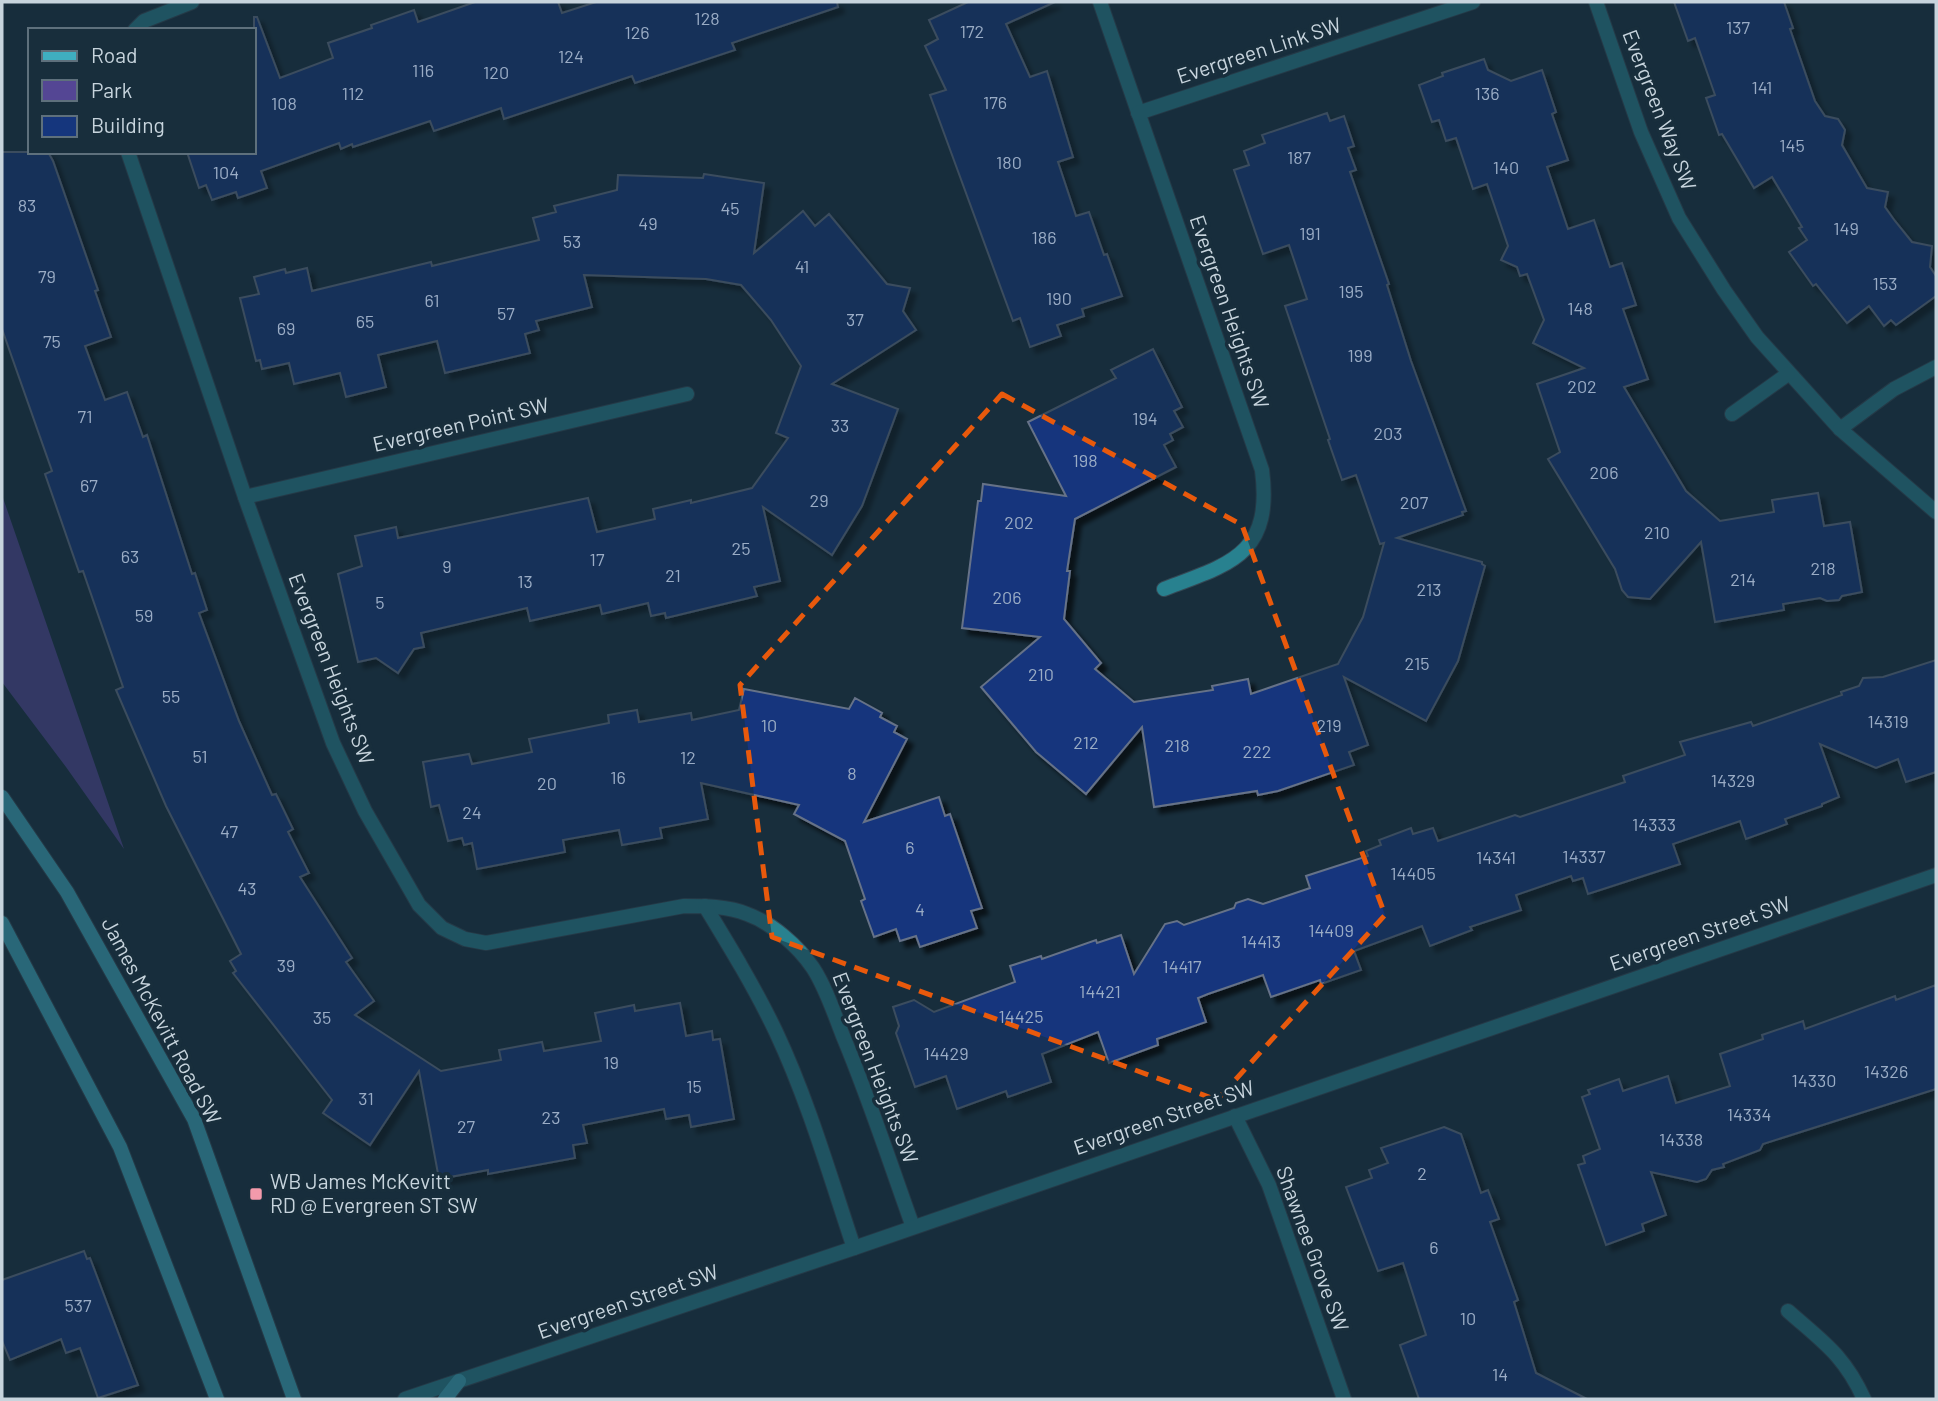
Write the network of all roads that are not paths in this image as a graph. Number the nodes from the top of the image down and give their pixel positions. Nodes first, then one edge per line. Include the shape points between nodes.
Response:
1 (192, 2) edge
2 (1100, 2) edge
3 (1473, 2) edge
4 (1596, 2) edge
5 (137, 28) edge
6 (1138, 113) junction
7 (129, 154) edge
8 (1936, 367) edge
9 (1788, 374) junction
10 (687, 394) dead end
11 (1732, 414) dead end
12 (1840, 429) junction
13 (245, 496) junction
14 (1936, 512) edge
15 (1164, 589) dead end
16 (2, 797) edge
17 (1936, 875) edge
18 (705, 906) junction
19 (2, 923) edge
20 (1235, 1115) junction
21 (913, 1227) junction
22 (854, 1248) junction
23 (1788, 1311) dead end
24 (459, 1381) junction
25 (217, 1399) edge
26 (294, 1399) edge
27 (405, 1399) edge
28 (445, 1399) edge
29 (1344, 1399) edge
30 (1864, 1399) edge

1 - 5 street
2 - 6 street, Evergreen Heights SW
3 - 6 street, Evergreen Link SW
4 - 9 street, Evergreen Way SW via 1641,132 1679,218 1757,337
6 - 15 street, Evergreen Heights SW via 1262,470 1265,492 1262,517 1251,543 1237,559
7 - 13 street, Evergreen Heights SW
8 - 12 street via 1894,389
9 - 11 street
9 - 12 street, Evergreen Way SW
10 - 13 street, Evergreen Point SW
12 - 14 street, Evergreen Way SW
13 - 18 street, Evergreen Heights SW via 339,754 418,905 442,928 486,943
16 - 26 main road, James McKevitt Road SW via 67,892 194,1119
17 - 20 street, Evergreen Street SW
18 - 21 street, Evergreen Heights SW via 747,913 788,940 812,967 859,1074
18 - 22 street via 777,1033
19 - 25 main road via 120,1147
20 - 21 street, Evergreen Street SW
20 - 29 street, Shawnee Grove SW via 1269,1185
21 - 22 street, Evergreen Street SW
22 - 24 street, Evergreen Street SW
23 - 30 street via 1840,1357
24 - 27 street, Evergreen Street SW
24 - 28 main road

